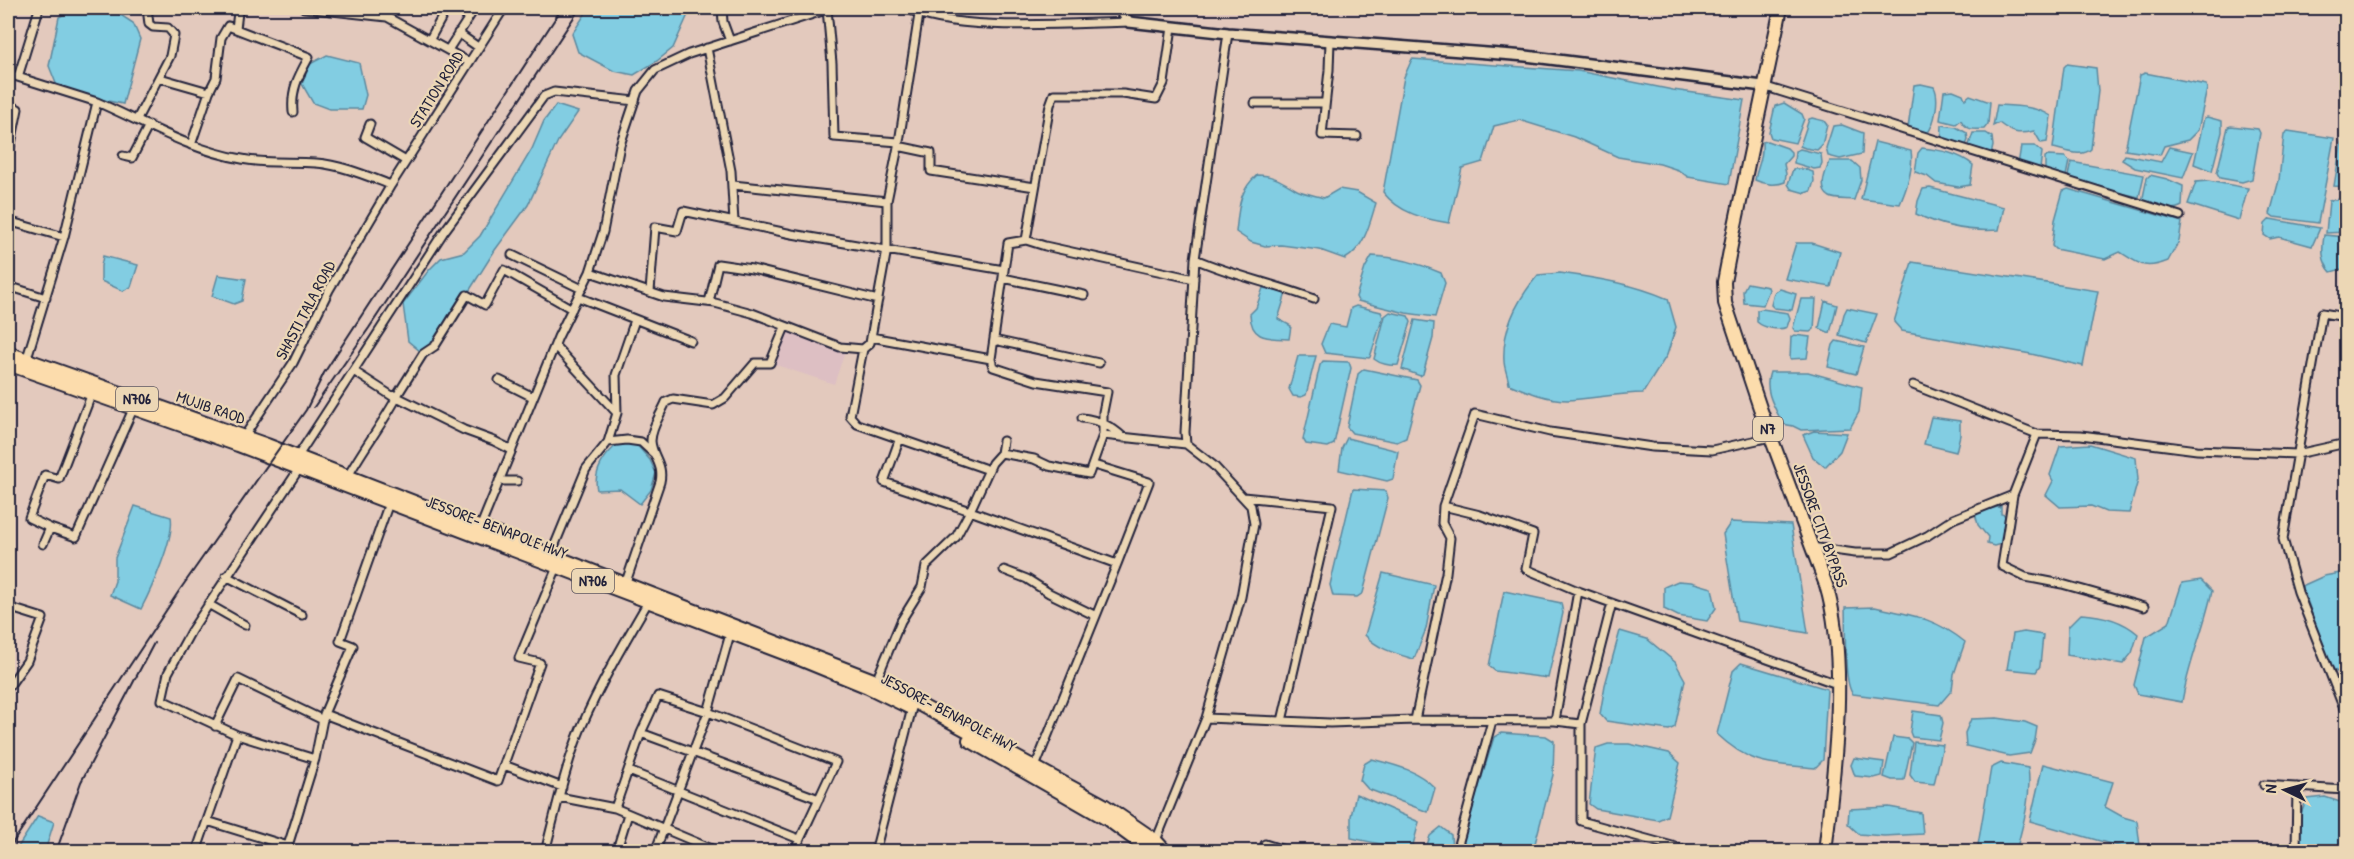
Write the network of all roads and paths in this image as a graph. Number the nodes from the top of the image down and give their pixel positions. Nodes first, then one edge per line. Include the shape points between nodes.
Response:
1 (147, 8) edge
2 (232, 8) edge
3 (304, 8) edge
4 (447, 8) edge
5 (475, 8) edge
6 (504, 8) edge
7 (722, 8) edge
8 (829, 8) edge
9 (907, 8) edge
10 (1119, 8) edge
11 (1781, 8) edge
12 (920, 11) edge
13 (38, 12) dead end
14 (1129, 22) junction
15 (1172, 27) junction
16 (236, 29) junction
17 (458, 33) junction
18 (1228, 33) junction
19 (430, 39) junction
20 (730, 41) junction
21 (1330, 41) junction
22 (478, 47) junction
23 (707, 48) junction
24 (448, 50) junction
25 (469, 62) junction
26 (8, 74) edge
27 (18, 77) junction
28 (160, 78) junction
29 (1763, 86) junction
30 (209, 92) junction
31 (635, 101) junction
32 (97, 102) junction
33 (1256, 103) dead end
34 (1325, 103) junction
35 (8, 104) edge
36 (293, 112) dead end
37 (137, 119) junction
38 (370, 124) dead end
39 (149, 125) junction
40 (1357, 136) dead end
41 (899, 144) junction
42 (191, 145) junction
43 (123, 156) dead end
44 (8, 159) edge
45 (406, 161) junction
46 (391, 185) junction
47 (733, 185) junction
48 (1035, 187) junction
49 (887, 201) junction
50 (2180, 216) dead end
51 (8, 220) edge
52 (734, 222) junction
53 (64, 237) junction
54 (1026, 240) junction
55 (887, 249) junction
56 (512, 255) dead end
57 (1195, 259) junction
58 (590, 272) junction
59 (1003, 274) junction
60 (1194, 279) junction
61 (8, 286) edge
62 (582, 288) junction
63 (650, 292) junction
64 (1084, 295) dead end
65 (578, 297) junction
66 (46, 298) junction
67 (1314, 299) dead end
68 (878, 300) junction
69 (709, 302) junction
70 (572, 309) junction
71 (2346, 317) edge
72 (635, 320) junction
73 (785, 327) junction
74 (871, 337) junction
75 (993, 340) junction
76 (691, 341) dead end
77 (555, 346) junction
78 (863, 349) junction
79 (8, 353) edge
80 (991, 359) junction
81 (1099, 363) dead end
82 (8, 364) edge
83 (24, 364) junction
84 (355, 372) junction
85 (499, 380) dead end
86 (1913, 385) dead end
87 (92, 393) junction
88 (533, 397) junction
89 (135, 404) junction
90 (617, 413) junction
91 (1082, 418) dead end
92 (2037, 434) junction
93 (1103, 435) junction
94 (1771, 437) junction
95 (900, 438) junction
96 (1124, 438) junction
97 (2346, 438) edge
98 (241, 441) junction
99 (1003, 441) dead end
100 (608, 442) junction
101 (1186, 444) junction
102 (267, 445) joint
103 (512, 450) junction
104 (1001, 453) junction
105 (2298, 454) junction
106 (656, 455) junction
107 (299, 463) junction
108 (1094, 465) junction
109 (988, 470) junction
110 (345, 481) junction
111 (499, 481) junction
112 (517, 481) dead end
113 (2013, 495) junction
114 (1243, 497) junction
115 (390, 499) junction
116 (1443, 506) junction
117 (970, 511) junction
118 (50, 528) junction
119 (479, 532) junction
120 (43, 544) dead end
121 (1811, 547) junction
122 (551, 554) junction
123 (1118, 564) junction
124 (557, 567) junction
125 (1004, 570) dead end
126 (226, 576) junction
127 (626, 582) junction
128 (1578, 591) junction
129 (648, 602) junction
130 (1612, 603) junction
131 (208, 604) junction
132 (8, 607) edge
133 (2144, 607) dead end
134 (302, 615) dead end
135 (1096, 616) junction
136 (245, 625) dead end
137 (730, 634) junction
138 (876, 681) junction
139 (1837, 684) junction
140 (8, 688) edge
141 (912, 708) junction
142 (708, 712) junction
143 (2346, 714) edge
144 (323, 717) junction
145 (1206, 718) junction
146 (1414, 720) junction
147 (1282, 721) junction
148 (1492, 721) junction
149 (1555, 721) junction
150 (1581, 724) junction
151 (215, 726) junction
152 (641, 733) junction
153 (237, 735) junction
154 (693, 752) junction
155 (315, 759) junction
156 (504, 765) junction
157 (1035, 767) junction
158 (629, 771) junction
159 (2264, 785) dead end
160 (2297, 787) junction
161 (562, 788) junction
162 (678, 790) junction
163 (2346, 790) edge
164 (559, 797) junction
165 (819, 800) junction
166 (615, 808) junction
167 (628, 814) junction
168 (207, 821) junction
169 (664, 829) junction
170 (799, 839) junction
171 (1154, 848) edge
172 (287, 849) edge
173 (196, 852) edge
174 (545, 852) edge
175 (622, 852) edge
176 (655, 852) edge
177 (719, 852) edge
178 (794, 852) edge
179 (875, 852) edge
180 (1166, 852) edge
181 (1264, 852) edge
182 (1291, 852) edge
183 (1456, 852) edge
184 (1694, 852) edge
185 (1825, 852) edge
186 (2296, 852) edge

1 - 28 street via 148,24 168,28 174,35
2 - 16 street via 238,12
3 - 19 street via 387,16
4 - 19 street
5 - 17 street
6 - 22 street, STATION ROAD
7 - 20 street
8 - 20 street
8 - 41 street via 834,137
9 - 12 street
10 - 14 street
11 - 29 highway, JESSORE CITY BYPASS / N7
12 - 14 street via 949,21
12 - 41 street
13 - 27 street
14 - 15 street
15 - 18 street
15 - 48 street via 1164,83 1156,99 1123,94 1054,94
16 - 30 street via 228,26 221,38 216,78
16 - 36 street via 309,57 291,96
17 - 22 street
17 - 24 street
18 - 21 street
18 - 57 street
19 - 24 street
20 - 23 street
21 - 29 street via 1515,55
21 - 34 street
22 - 25 street, STATION ROAD
23 - 31 street via 655,70
23 - 47 street
24 - 25 street
25 - 45 street, STATION ROAD
26 - 27 street
27 - 32 street
28 - 30 street
28 - 37 street
29 - 50 street
29 - 94 highway, JESSORE CITY BYPASS / N7 via 1724,282 1733,331
30 - 42 street
31 - 58 street via 620,145 603,232
31 - 84 street via 554,92 544,96 443,233
32 - 37 street
32 - 53 street
33 - 34 street
34 - 40 street via 1322,135
35 - 44 street via 18,109
37 - 39 street
38 - 45 street via 365,137
39 - 42 street
39 - 43 street via 132,158
41 - 48 street via 931,153 931,171
41 - 49 street
42 - 46 street via 243,159 343,167
45 - 46 street, STATION ROAD
46 - 98 street, SHASTI TALA ROAD via 293,363
47 - 49 street
47 - 52 street
48 - 54 street
49 - 55 street
51 - 53 street
52 - 55 street
52 - 63 street via 682,211 677,231 655,227
53 - 66 street
54 - 59 street via 1008,243
54 - 60 street
55 - 59 street
55 - 68 street
56 - 62 street
57 - 60 street
57 - 67 street
58 - 62 street
58 - 63 street
59 - 64 street
59 - 75 street
60 - 101 street
61 - 66 street
62 - 65 street
63 - 69 street
65 - 70 street
65 - 72 street
66 - 83 street
68 - 69 street via 718,264
68 - 74 street
69 - 73 street
70 - 77 street
70 - 84 street via 504,270 485,305 467,295 398,394 392,396
71 - 105 street via 2322,313
72 - 76 street
72 - 90 street via 616,375
73 - 78 street via 840,347
73 - 106 street via 770,363 754,363 725,398 713,405 672,399 666,402 653,430 651,443
74 - 78 street
74 - 80 street
75 - 80 street
75 - 81 street
77 - 88 street
77 - 90 street
78 - 95 street via 850,416 857,424
79 - 83 highway, MUJIB RAOD / N706
80 - 93 street via 993,367 1036,381 1107,392
82 - 83 highway, N706
83 - 87 highway, N706
83 - 89 highway, MUJIB RAOD / N706
84 - 107 street
85 - 88 street
86 - 92 street
87 - 89 highway, N706
87 - 118 street via 59,480 45,475 29,518
88 - 103 street
89 - 98 highway, MUJIB RAOD / N706
89 - 118 street via 76,537
90 - 100 street
91 - 96 street via 1113,428
92 - 105 street via 2081,435 2197,450
92 - 113 street
93 - 96 street
93 - 108 street
94 - 116 street via 1712,450 1652,447 1550,432 1475,414
94 - 121 highway, JESSORE CITY BYPASS / N7
95 - 109 street
95 - 117 street via 884,482
96 - 101 street
97 - 105 street via 2342,444
98 - 102 highway, MUJIB RAOD / N706
98 - 107 highway, JESSORE- BENAPOLE HWY / N706
99 - 104 street
100 - 106 street via 641,442
100 - 122 street via 586,469
101 - 114 street via 1214,465
102 - 107 highway, JESSORE- BENAPOLE HWY / N706
103 - 110 street via 397,397
103 - 111 street
104 - 108 street via 1089,474
104 - 109 street
105 - 143 street via 2283,539 2298,592
106 - 127 street via 662,471 660,482
107 - 110 highway, JESSORE- BENAPOLE HWY / N706
107 - 126 street
108 - 123 street via 1149,482
109 - 117 street
110 - 115 highway, JESSORE- BENAPOLE HWY / N706
111 - 112 street
111 - 119 street
113 - 121 street via 1953,519 1892,553
113 - 133 street via 2002,566 2025,577
114 - 145 street via 1251,506 1254,524 1241,597
114 - 147 street via 1332,506
115 - 119 highway, JESSORE- BENAPOLE HWY / N706
115 - 144 street via 340,641 353,646
116 - 128 street via 1533,534 1526,569
116 - 146 street via 1442,523 1450,538 1446,573
117 - 123 street
117 - 138 street via 956,537 926,567 922,587 901,621
118 - 120 street
119 - 122 highway, JESSORE- BENAPOLE HWY / N706
119 - 124 highway, JESSORE- BENAPOLE HWY / N706
121 - 139 highway, JESSORE CITY BYPASS / N7 via 1833,612
122 - 127 highway, JESSORE- BENAPOLE HWY / N706
123 - 135 street
124 - 129 highway, JESSORE- BENAPOLE HWY / N706
124 - 156 street via 519,657 540,663
125 - 135 street
126 - 131 street
126 - 134 street
127 - 138 highway, JESSORE- BENAPOLE HWY / N706
128 - 130 street
128 - 149 street
129 - 137 highway, JESSORE- BENAPOLE HWY / N706
129 - 161 street via 581,729
130 - 139 street
130 - 150 street
131 - 136 street
131 - 151 street via 168,673 162,700
132 - 140 street via 43,618 27,661
135 - 157 street
137 - 141 highway, JESSORE- BENAPOLE HWY / N706
137 - 142 street
138 - 157 highway, JESSORE- BENAPOLE HWY / N706
139 - 185 highway, JESSORE CITY BYPASS / N7
141 - 171 highway, JESSORE- BENAPOLE HWY / N706
141 - 179 street
142 - 152 street via 658,696
142 - 154 street
142 - 165 street via 836,762
144 - 151 street via 238,679
144 - 155 street
144 - 156 street via 498,781
145 - 147 street
145 - 171 street
146 - 147 street
146 - 148 street
148 - 149 street
148 - 183 street
149 - 150 street
150 - 184 street via 1581,821
151 - 153 street
152 - 154 street
152 - 158 street
153 - 155 street
153 - 168 street
154 - 162 street
154 - 165 street
155 - 172 street
156 - 161 street
157 - 171 highway, JESSORE- BENAPOLE HWY / N706 via 1104,805
158 - 162 street
158 - 166 street
159 - 160 street
160 - 163 street
160 - 186 street
161 - 164 street
162 - 169 street
162 - 170 street
164 - 166 street
164 - 174 street
165 - 170 street
166 - 167 street
167 - 169 street
167 - 175 street via 619,843
168 - 172 street
168 - 173 street
169 - 176 street
169 - 177 street
170 - 178 street
171 - 180 highway, JESSORE- BENAPOLE HWY / N706
181 - 182 street via 1265,844

